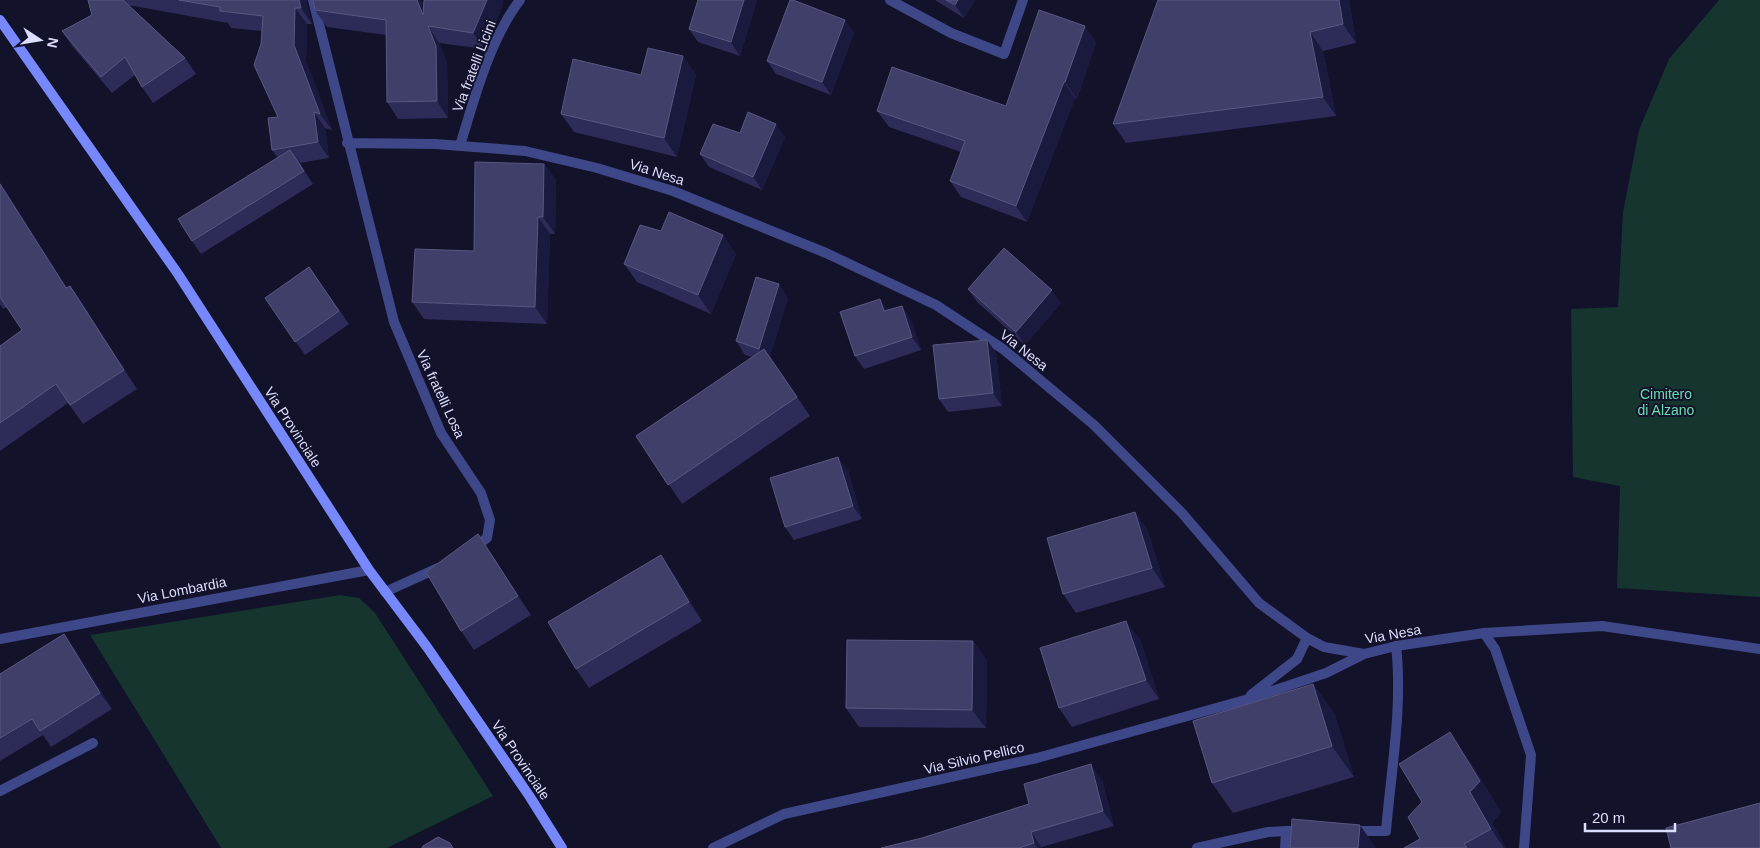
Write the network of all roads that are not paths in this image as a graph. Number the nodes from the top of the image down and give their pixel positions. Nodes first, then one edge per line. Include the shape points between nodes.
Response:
1 (313, 0) edge
2 (520, 0) edge
3 (890, 0) edge
4 (1023, 0) edge
5 (0, 20) edge
6 (347, 143) junction
7 (460, 146) junction
8 (461, 555) edge
9 (448, 562) edge
10 (369, 570) junction
11 (385, 592) junction
12 (1484, 634) junction
13 (0, 638) edge
14 (1308, 638) junction
15 (1396, 646) junction
16 (1760, 649) edge
17 (1364, 654) junction
18 (1244, 700) junction
19 (93, 744) dead end
20 (0, 791) edge
21 (1286, 831) junction
22 (1316, 831) edge
23 (1346, 831) edge
24 (562, 848) edge
25 (713, 848) edge
26 (1197, 848) edge
27 (1285, 848) edge
28 (1524, 848) edge

1 - 6 street
2 - 7 street, Via fratelli Licini via 508,16 488,62
3 - 4 street via 951,33 1004,54
5 - 10 street, Via Provinciale via 178,274
6 - 7 street, Via Nesa
6 - 8 street, Via fratelli Losa via 394,322 441,433 481,493 490,520 487,538
7 - 14 street, Via Nesa via 525,151 673,191 826,253 936,304 1003,349 1094,425 1182,513 1259,603
9 - 11 street
10 - 11 street, Via Provinciale
10 - 13 street, Via Lombardia
11 - 24 street, Via Provinciale via 520,781
12 - 15 street, Via Nesa
12 - 16 street, Via Nesa via 1602,626
12 - 28 street via 1495,650 1531,755
14 - 17 street, Via Nesa via 1324,647
14 - 18 street, Via Silvio Pellico via 1298,659
15 - 17 street, Via Nesa
15 - 23 street via 1398,698 1386,831
17 - 18 street, Via Silvio Pellico via 1326,673
18 - 25 street, Via Silvio Pellico via 1037,758 784,814
19 - 20 street
21 - 22 street
21 - 26 street
21 - 27 street

